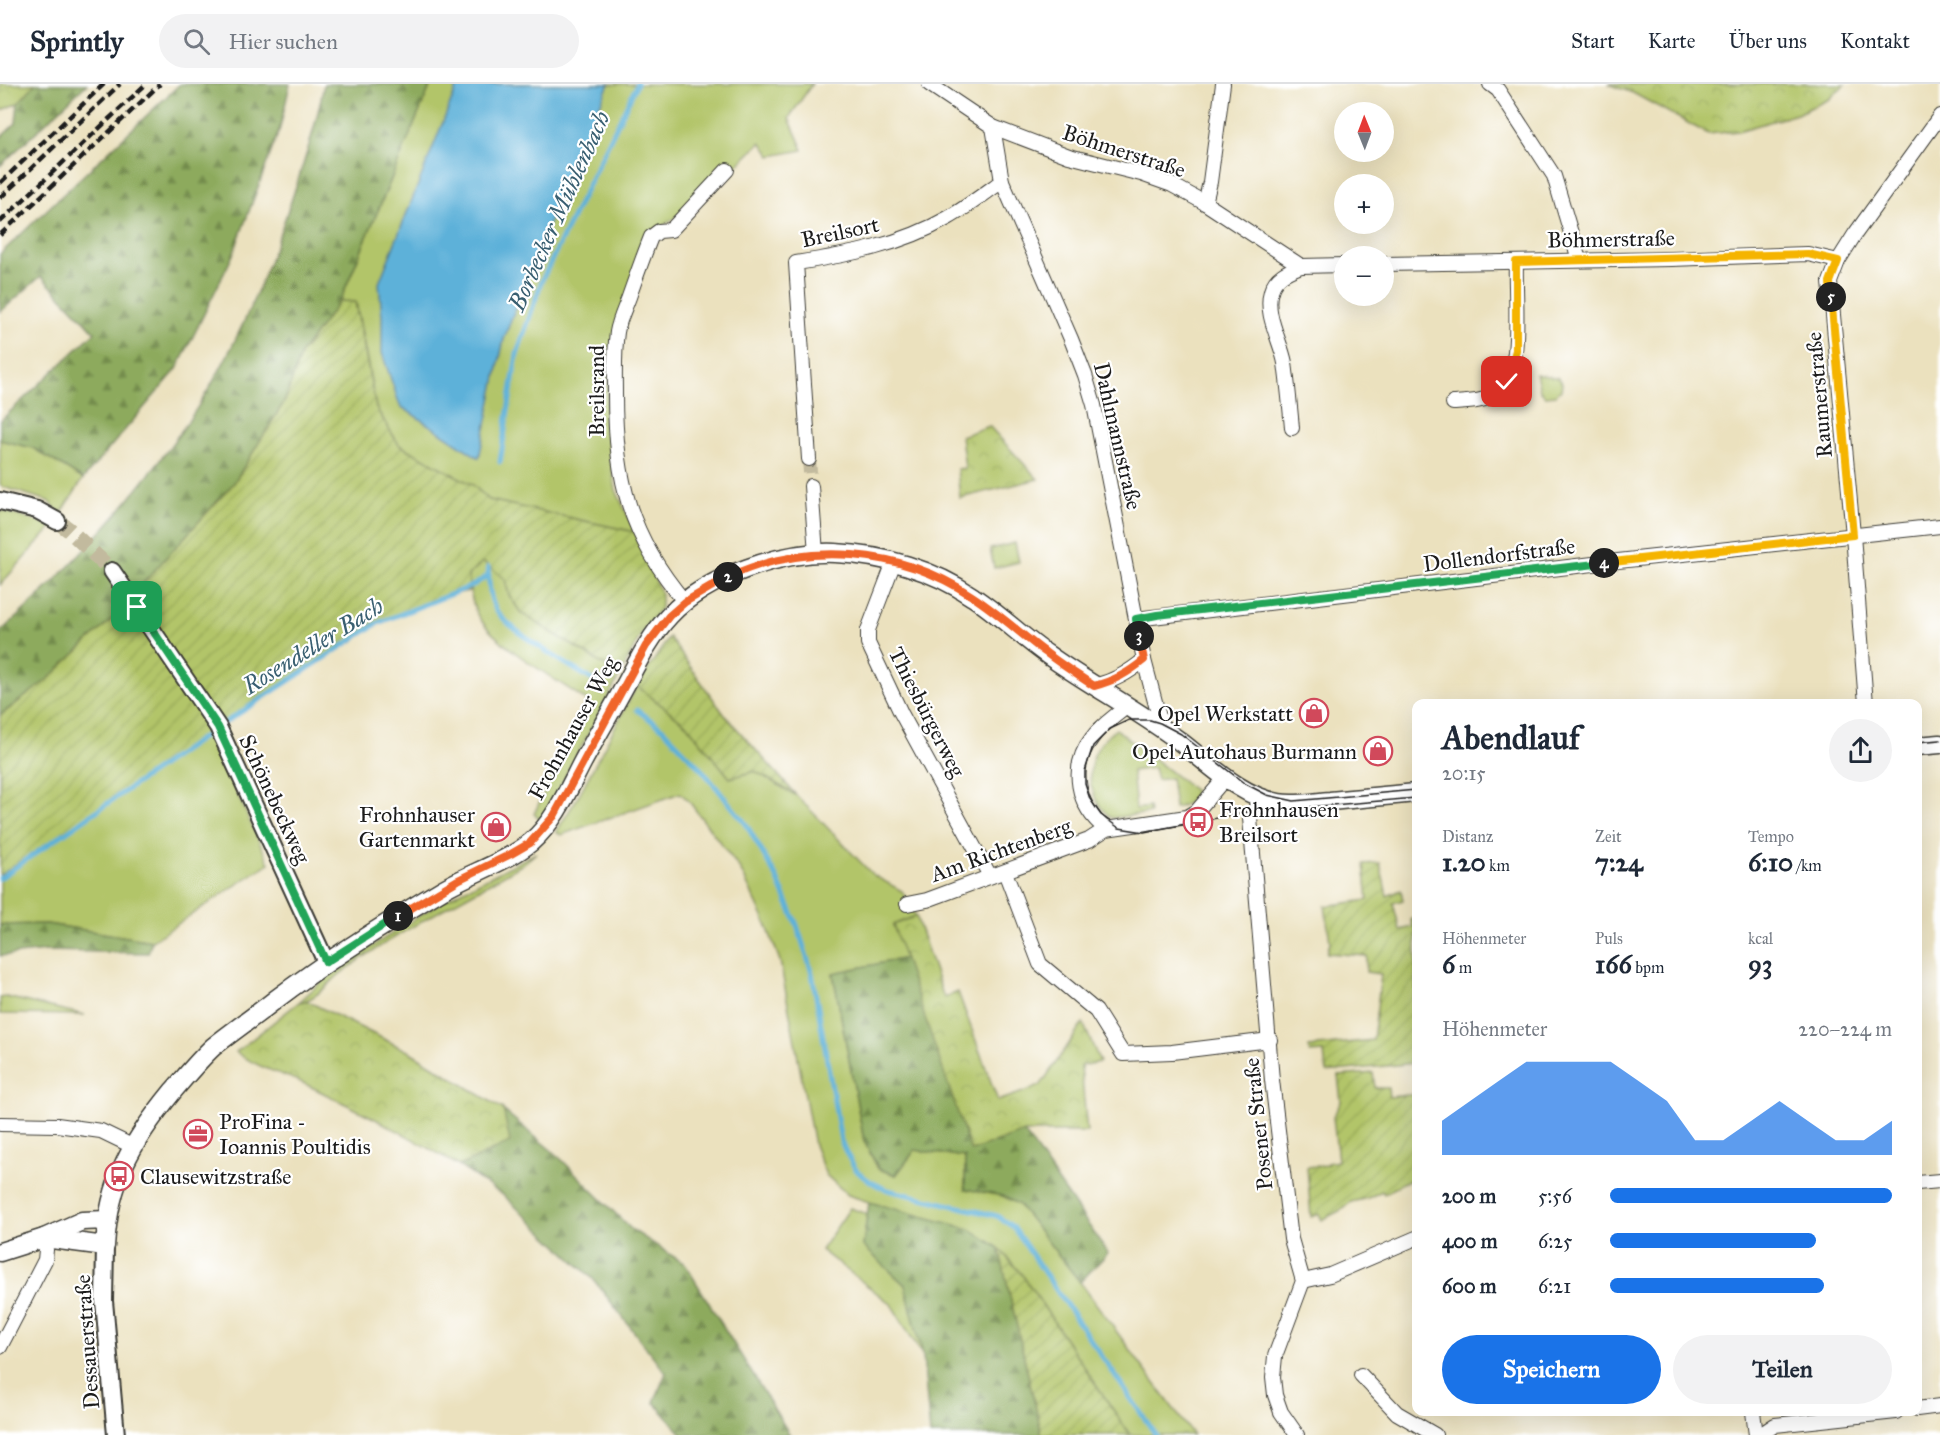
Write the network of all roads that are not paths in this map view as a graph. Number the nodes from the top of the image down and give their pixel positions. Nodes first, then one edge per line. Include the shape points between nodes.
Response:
1 (929, 84) edge
2 (1223, 84) edge
3 (1490, 84) edge
4 (1940, 116) edge
5 (993, 127) junction
6 (727, 170) dead end
7 (1002, 181) junction
8 (1205, 203) junction
9 (1579, 260) junction
10 (1838, 261) junction
11 (1516, 262) junction
12 (1394, 264) edge
13 (1334, 265) edge
14 (1301, 266) junction
15 (1453, 402) dead end
16 (1292, 428) dead end
17 (809, 459) tunnel mouth
18 (811, 486) tunnel mouth
19 (0, 501) edge
20 (57, 521) tunnel mouth
21 (1940, 526) edge
22 (1853, 535) junction
23 (816, 553) junction
24 (894, 562) junction
25 (112, 571) tunnel mouth
26 (685, 602) junction
27 (1136, 619) junction
28 (1144, 660) junction
29 (1094, 686) junction
30 (1866, 699) edge
31 (1127, 706) junction
32 (1162, 728) junction
33 (1940, 744) edge
34 (1922, 746) edge
35 (1226, 777) junction
36 (1412, 793) edge
37 (1261, 798) junction
38 (1106, 829) junction
39 (1005, 872) junction
40 (990, 876) junction
41 (907, 904) dead end
42 (326, 962) junction
43 (1270, 1040) junction
44 (0, 1124) edge
45 (132, 1146) junction
46 (1940, 1181) edge
47 (1922, 1183) edge
48 (106, 1220) junction
49 (44, 1238) junction
50 (1412, 1240) edge
51 (105, 1246) junction
52 (0, 1252) edge
53 (1303, 1281) junction
54 (0, 1347) edge
55 (1361, 1375) dead end
56 (1940, 1407) edge
57 (1922, 1409) edge
58 (1754, 1416) edge
59 (1859, 1416) edge
60 (116, 1435) edge
61 (1297, 1435) edge
62 (1435, 1435) edge
63 (1758, 1435) edge

1 - 5 street, Böhmerstraße
2 - 8 street
3 - 9 street via 1554,176
4 - 10 street, Raumerstraße
5 - 7 street, Dahlmannstraße
5 - 8 street, Böhmerstraße via 1069,156 1172,185
6 - 26 street, Breilsrand via 670,230 651,237 618,329 615,354 616,443 626,498 663,576
7 - 17 street, Breilsort via 970,205 922,231 865,250 796,263
7 - 27 street, Dahlmannstraße via 1085,375 1102,438
8 - 14 street, Böhmerstraße
9 - 10 street, Böhmerstraße via 1808,254
9 - 11 street, Böhmerstraße
10 - 22 street, Raumerstraße via 1830,282
11 - 12 street, Böhmerstraße
11 - 15 street via 1516,350 1507,382 1499,392 1478,401
13 - 14 street
14 - 16 street via 1277,278 1270,292
18 - 23 street
19 - 20 street via 36,510
21 - 22 street, Dollendorfstraße
22 - 27 street, Dollendorfstraße
22 - 30 street, Raumerstraße
23 - 24 main road, Frohnhauser Weg
23 - 26 main road, Frohnhauser Weg via 747,568
24 - 29 main road, Frohnhauser Weg via 946,581 972,596
24 - 40 street, Thiesbürgerweg via 868,630 868,643
25 - 42 street, Schönebeckweg via 218,727
26 - 42 main road, Frohnhauser Weg via 646,646 554,816 530,843 458,880
27 - 28 street, Dahlmannstraße
28 - 29 street via 1119,678
28 - 32 street, Dahlmannstraße
29 - 31 main road, Frohnhauser Weg
31 - 32 main road, Frohnhauser Weg
31 - 38 street, Am Richtenberg via 1092,737 1079,767 1078,785 1086,805
32 - 35 main road, Frohnhauser Weg
33 - 34 main road
35 - 37 main road, Frohnhauser Weg
35 - 38 street, Am Richtenberg via 1187,817
36 - 37 main road, Frohnhauser Weg via 1293,804
37 - 43 street, Posener Straße via 1250,818
38 - 39 street, Am Richtenberg via 1089,840
39 - 40 street, Am Richtenberg
39 - 43 street via 1040,964 1096,1011 1123,1054
40 - 41 street, Am Richtenberg
42 - 45 main road, Frohnhauser Weg via 195,1064
43 - 53 street, Posener Straße via 1291,1239
44 - 45 street via 101,1131
45 - 48 main road, Frohnhauser Weg
46 - 47 street
48 - 49 main road via 82,1221
48 - 51 main road, Frohnhauser Weg
49 - 51 main road
49 - 52 main road
49 - 54 street via 45,1260
50 - 53 street via 1330,1275
51 - 60 street, Dessauerstraße via 104,1301
53 - 61 street via 1275,1356 1273,1377 1281,1412
55 - 62 street via 1397,1413
56 - 57 street
58 - 63 street
59 - 63 street via 1775,1425

